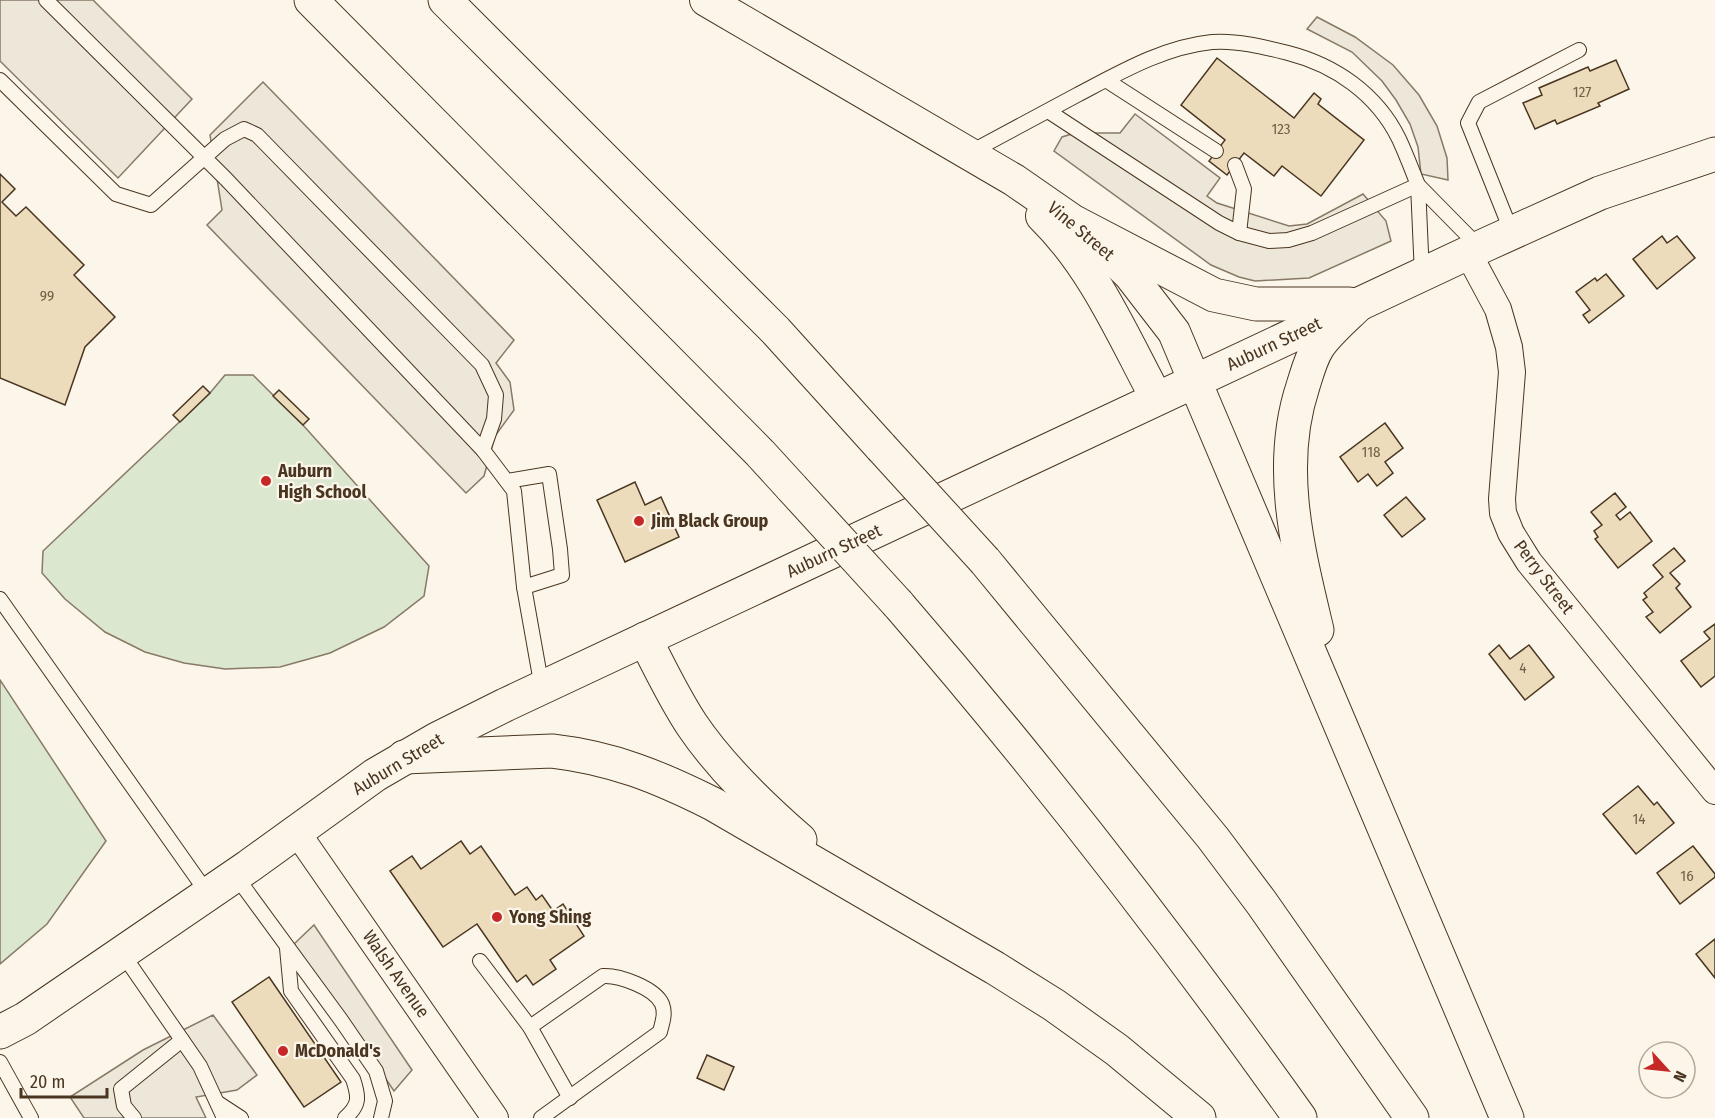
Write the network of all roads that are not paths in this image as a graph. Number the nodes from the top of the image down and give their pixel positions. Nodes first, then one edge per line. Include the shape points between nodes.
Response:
1 (46, 0) edge
2 (310, 0) edge
3 (445, 0) edge
4 (706, 0) edge
5 (1579, 50) dead end
6 (0, 80) edge
7 (1106, 80) junction
8 (1048, 111) junction
9 (922, 125) junction
10 (1216, 151) dead end
11 (969, 153) junction
12 (1715, 154) edge
13 (205, 158) junction
14 (1235, 165) dead end
15 (1418, 185) junction
16 (1076, 223) junction
17 (1239, 233) junction
18 (1512, 233) junction
19 (1474, 250) junction
20 (1422, 276) junction
21 (1359, 304) junction
22 (1195, 382) junction
23 (1157, 399) junction
24 (483, 450) junction
25 (507, 481) junction
26 (524, 587) junction
27 (0, 598) edge
28 (645, 639) junction
29 (542, 688) junction
30 (1338, 720) junction
31 (404, 757) junction
32 (1715, 791) edge
33 (296, 831) junction
34 (236, 876) junction
35 (208, 894) junction
36 (869, 896) junction
37 (287, 947) junction
38 (122, 953) junction
39 (480, 961) dead end
40 (530, 1027) junction
41 (0, 1032) edge
42 (182, 1040) junction
43 (0, 1062) edge
44 (570, 1098) junction
45 (216, 1101) junction
46 (30, 1118) edge
47 (134, 1118) edge
48 (224, 1118) edge
49 (241, 1118) edge
50 (345, 1118) edge
51 (381, 1118) edge
52 (495, 1118) edge
53 (541, 1118) edge
54 (1199, 1118) edge
55 (1300, 1118) edge
56 (1412, 1118) edge
57 (1507, 1118) edge

1 - 13 lane
2 - 55 main road, bridge via 760,453 898,604 1091,838
3 - 56 main road, bridge via 776,332 986,561 1233,865
4 - 9 street, Vine Street
5 - 18 lane via 1479,102 1468,123
6 - 13 lane via 116,194 151,205
7 - 8 lane
7 - 10 lane
7 - 15 lane via 1135,64 1211,42 1269,48 1302,57 1341,75 1382,110 1399,137
8 - 11 lane
8 - 17 lane
9 - 11 street, Vine Street
9 - 23 street, Vine Street via 1022,199 1061,235 1115,318
11 - 16 street, Vine Street
12 - 18 main road, Auburn Street via 1600,193
13 - 24 lane
13 - 24 lane via 225,139 244,129 257,135 482,365 496,395 495,419
14 - 17 lane via 1244,189
15 - 17 lane via 1288,240 1269,241
15 - 19 lane
15 - 20 lane
16 - 21 main road via 1224,298 1256,304
16 - 22 street, Vine Street via 1130,275 1173,332
18 - 19 main road, Auburn Street
19 - 20 main road, Auburn Street
19 - 32 street, Perry Street via 1498,309 1512,372 1502,500 1506,523 1529,562
20 - 21 main road, Auburn Street
21 - 22 main road, Auburn Street
21 - 30 main road via 1318,346 1307,372 1295,410 1289,473 1298,548
22 - 23 main road, Auburn Street
22 - 30 main road
23 - 28 main road, Auburn Street
24 - 25 lane
25 - 26 lane via 514,491
25 - 26 lane via 549,474 562,575
26 - 29 lane
27 - 35 lane
28 - 29 main road, Auburn Street
28 - 36 main road via 688,718 722,763 786,827
29 - 31 main road, Auburn Street
30 - 57 main road
31 - 33 main road, Auburn Street
31 - 36 main road via 552,751 620,763 713,804
33 - 34 main road, Auburn Street
33 - 52 street, Walsh Avenue
34 - 35 main road, Auburn Street
34 - 37 lane
35 - 38 main road, Auburn Street
36 - 54 main road via 1084,1025
37 - 50 lane via 291,991 353,1079 358,1096 354,1111
37 - 51 lane via 376,1071 385,1101
38 - 41 main road, Auburn Street
38 - 42 lane
39 - 40 lane
40 - 44 lane
40 - 44 lane via 603,976 615,975 646,989 661,1002 664,1016 660,1032
42 - 45 lane via 200,1066
42 - 47 lane via 121,1089 124,1106
43 - 46 lane
44 - 53 lane
45 - 48 lane
45 - 49 lane

